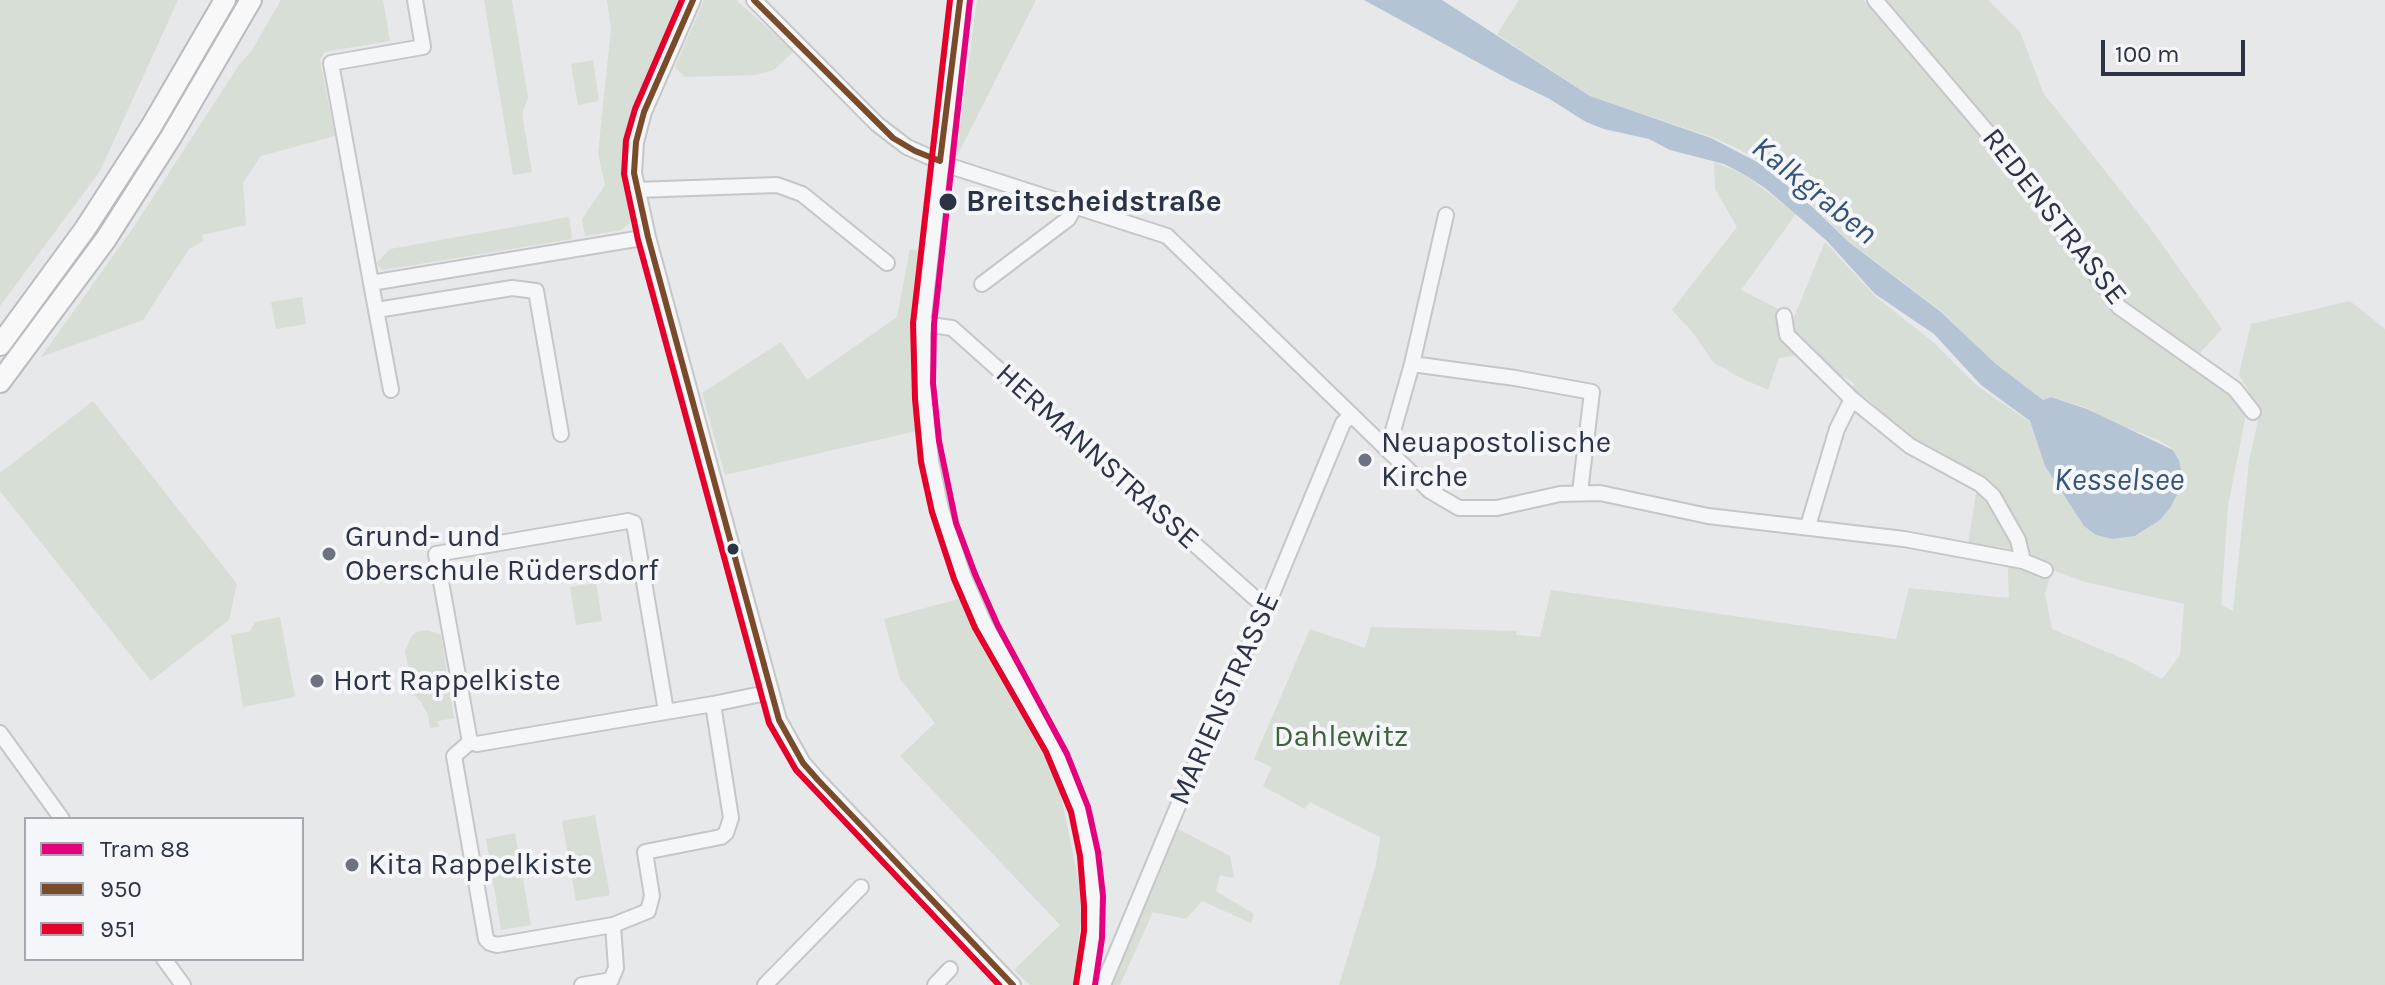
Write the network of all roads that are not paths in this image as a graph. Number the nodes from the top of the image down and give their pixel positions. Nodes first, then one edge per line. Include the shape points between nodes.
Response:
1 (225, 0) edge
2 (251, 0) edge
3 (415, 0) edge
4 (693, 0) edge
5 (754, 0) edge
6 (960, 0) edge
7 (1875, 0) edge
8 (940, 161) junction
9 (636, 190) junction
10 (1076, 205) junction
11 (1446, 215) dead end
12 (648, 237) junction
13 (887, 263) dead end
14 (371, 283) junction
15 (982, 284) dead end
16 (377, 310) junction
17 (1784, 316) dead end
18 (923, 324) junction
19 (0, 345) edge
20 (1412, 364) junction
21 (0, 382) edge
22 (391, 390) dead end
23 (1852, 399) junction
24 (2253, 412) dead end
25 (1352, 415) junction
26 (561, 434) dead end
27 (1384, 444) junction
28 (1580, 492) junction
29 (1808, 526) junction
30 (2023, 561) junction
31 (2045, 570) dead end
32 (1266, 604) junction
33 (771, 692) junction
34 (713, 704) junction
35 (666, 711) junction
36 (0, 733) edge
37 (470, 742) junction
38 (61, 817) edge
39 (861, 887) dead end
40 (613, 925) junction
41 (165, 961) edge
42 (950, 969) dead end
43 (183, 985) edge
44 (582, 985) edge
45 (765, 985) edge
46 (935, 985) edge
47 (1013, 985) edge
48 (1086, 985) edge
49 (1103, 985) edge

1 - 19 highway via 93,216
2 - 21 highway via 106,239
3 - 14 street via 423,47 331,63
4 - 9 street via 639,127
5 - 8 street via 893,138
6 - 8 street
7 - 24 street, REDENSTRASSE via 2023,174 2119,307 2235,389
8 - 10 street
8 - 18 street
9 - 12 street
9 - 13 street via 777,185 802,194
10 - 15 street via 1068,219
10 - 25 street via 1167,236
11 - 20 street
12 - 14 street
12 - 33 street
14 - 16 street
16 - 22 street
16 - 26 street via 512,288 536,291
17 - 23 street via 1787,335
18 - 32 street, HERMANNSTRASSE via 952,328
18 - 48 street via 931,461 946,526 984,623 1049,737 1081,809 1094,906
20 - 27 street via 1391,438
20 - 28 street via 1592,392
23 - 29 street via 1837,429
23 - 30 street via 1910,446 1993,496 2018,540
25 - 27 street
25 - 32 street, MARIENSTRASSE via 1343,423
27 - 28 street via 1430,491 1459,508 1497,508
28 - 29 street via 1708,516
29 - 30 street
30 - 31 street
32 - 49 street, MARIENSTRASSE
33 - 34 street
33 - 47 street via 803,763
34 - 35 street
34 - 40 street via 729,829 721,837 645,852 651,906
35 - 37 street
35 - 37 street via 634,523 628,521 436,554
36 - 38 street
37 - 40 street via 454,756 486,939 497,945
39 - 45 street
40 - 44 street via 616,968 611,980
41 - 43 street
42 - 46 street

